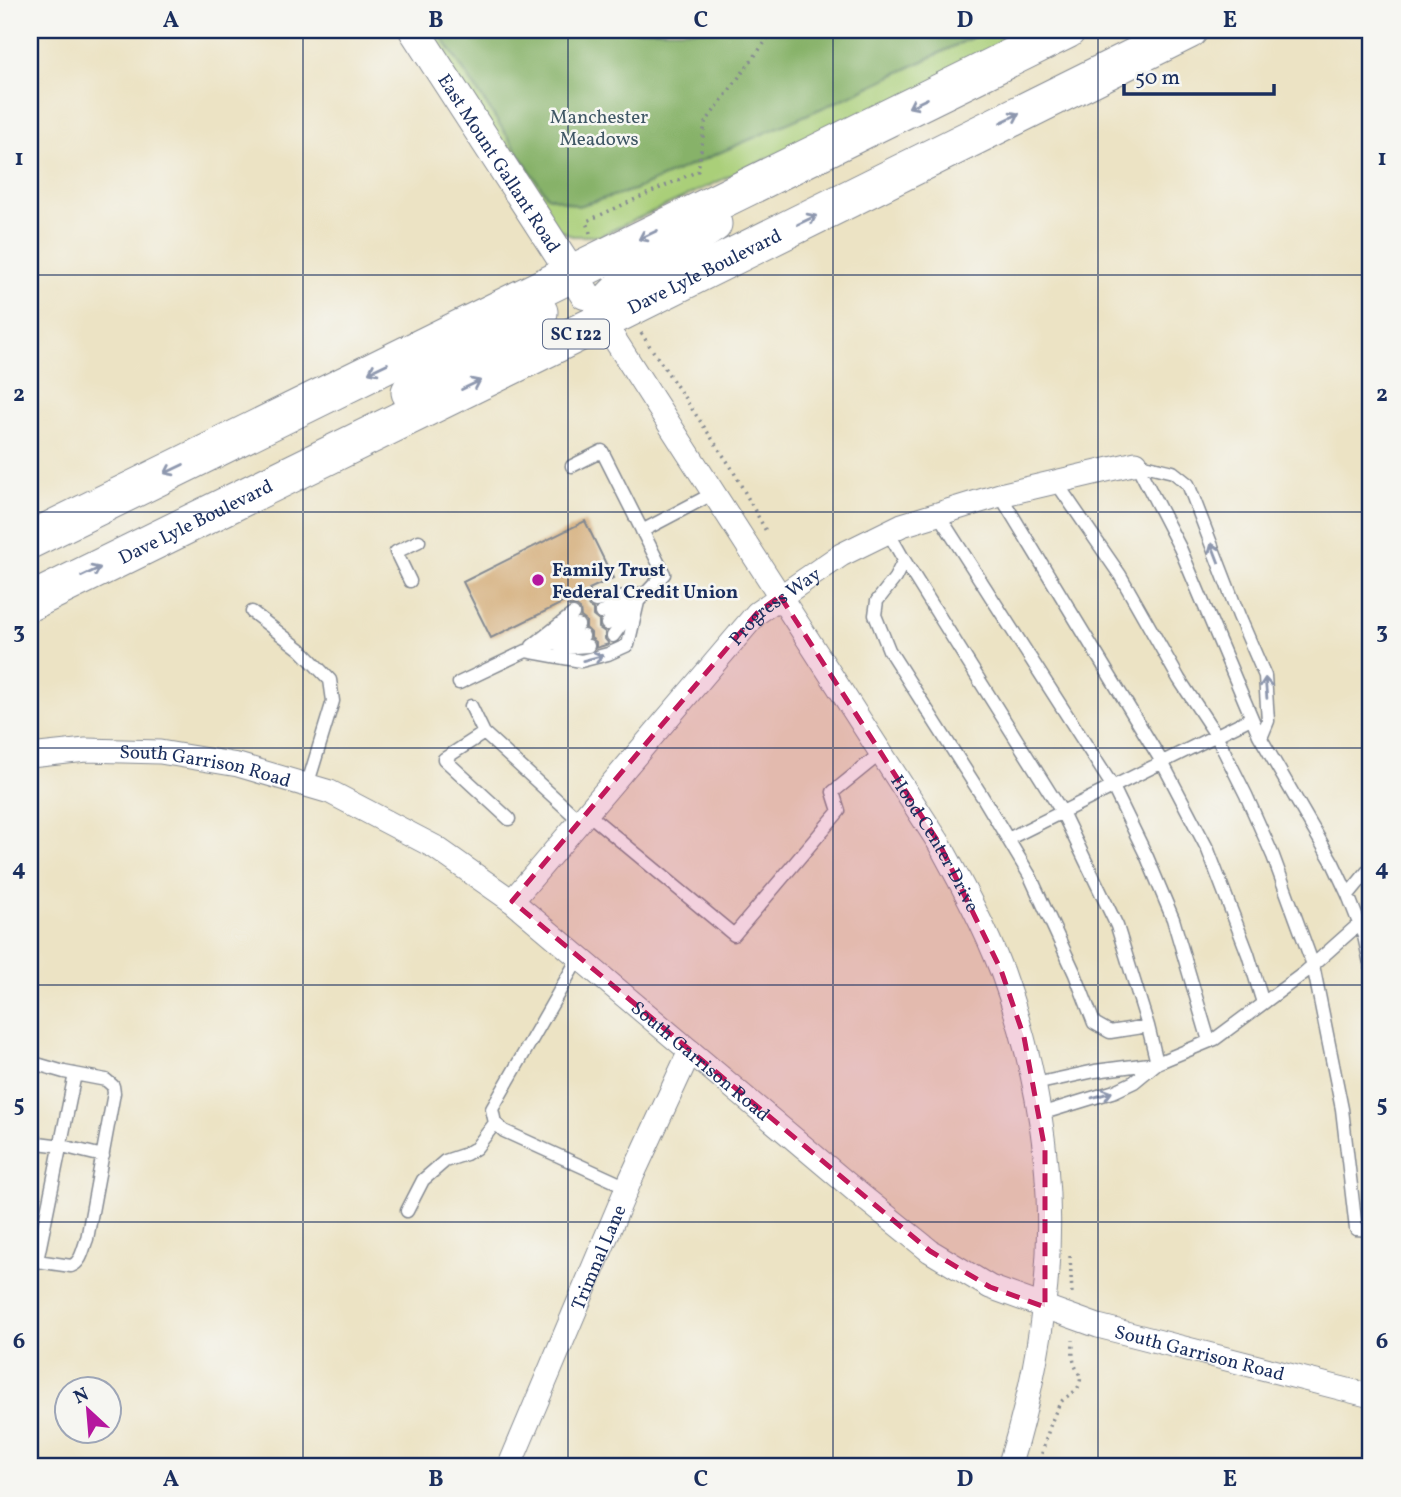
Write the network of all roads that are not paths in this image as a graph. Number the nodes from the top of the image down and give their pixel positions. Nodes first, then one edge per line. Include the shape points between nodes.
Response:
1 (414, 30) edge
2 (1068, 30) edge
3 (1189, 30) edge
4 (811, 156) junction
5 (590, 287) junction
6 (1136, 463) junction
7 (572, 466) dead end
8 (1056, 482) junction
9 (714, 493) junction
10 (999, 495) junction
11 (237, 500) junction
12 (938, 514) junction
13 (642, 531) junction
14 (888, 532) junction
15 (30, 540) edge
16 (419, 541) dead end
17 (904, 560) junction
18 (410, 581) dead end
19 (780, 596) junction
20 (642, 597) junction
21 (30, 602) edge
22 (252, 612) dead end
23 (526, 651) junction
24 (459, 683) dead end
25 (471, 706) dead end
26 (1251, 718) junction
27 (484, 733) junction
28 (1216, 735) junction
29 (1261, 738) junction
30 (881, 754) junction
31 (30, 756) edge
32 (1162, 762) junction
33 (307, 786) junction
34 (1113, 787) junction
35 (1062, 812) junction
36 (584, 817) junction
37 (509, 819) dead end
38 (1008, 839) junction
39 (1371, 867) edge
40 (1348, 895) junction
41 (512, 901) junction
42 (1360, 924) junction
43 (579, 957) junction
44 (1313, 965) junction
45 (1371, 968) edge
46 (1263, 1003) junction
47 (1148, 1026) junction
48 (1209, 1041) junction
49 (690, 1051) junction
50 (32, 1063) edge
51 (1157, 1063) junction
52 (75, 1074) junction
53 (30, 1080) edge
54 (1035, 1084) junction
55 (1040, 1114) junction
56 (495, 1124) junction
57 (30, 1142) edge
58 (62, 1146) junction
59 (103, 1156) junction
60 (627, 1187) junction
61 (407, 1212) dead end
62 (1371, 1230) edge
63 (33, 1260) edge
64 (1045, 1307) junction
65 (1371, 1396) edge
66 (509, 1467) edge
67 (1009, 1467) edge

1 - 5 street, East Mount Gallant Road
2 -> 4 main road, Dave Lyle Boulevard / SC 122
5 -> 3 main road, Dave Lyle Boulevard / SC 122
4 -> 5 main road, Dave Lyle Boulevard / SC 122
4 - 5 main road via 610,298
5 - 9 street, Hood Center Drive
11 -> 5 main road, Dave Lyle Boulevard / SC 122
5 - 11 main road via 571,282 558,300
5 -> 15 main road, Dave Lyle Boulevard / SC 122
6 - 8 street, Progress Way
6 - 26 lane via 1180,548
29 -> 6 lane via 1268,721 1265,676 1188,484 1172,472
7 - 13 lane via 602,451
8 - 10 street, Progress Way
8 - 28 lane via 1120,575
9 - 13 lane
9 - 19 street, Hood Center Drive
10 - 12 street, Progress Way
10 - 32 lane
21 -> 11 main road, Dave Lyle Boulevard / SC 122
12 - 14 street, Progress Way
12 - 34 lane
13 - 20 lane via 664,574
14 - 17 lane
14 - 19 street, Progress Way via 841,555
16 - 18 lane via 396,552
17 - 35 lane
17 - 38 lane via 877,601 875,615 889,650
19 - 30 street, Hood Center Drive
19 - 36 street, Progress Way via 757,613
20 - 20 lane via 630,610 604,619
23 -> 20 lane via 580,661 628,645
22 - 33 lane via 302,650 330,680 332,701
23 - 23 lane via 581,630
23 - 24 lane
25 - 27 lane
26 - 28 lane
26 - 29 lane
27 - 36 lane
27 - 37 lane via 444,759
28 - 32 lane
28 - 44 lane via 1273,856
29 - 40 lane
30 - 36 lane via 833,792 839,811 734,935
30 - 54 street, Hood Center Drive via 973,905 1001,970
31 - 33 street, South Garrison Road via 86,750 160,752 238,765
32 - 34 lane
32 - 46 lane via 1208,850
33 - 41 street, South Garrison Road via 330,792 435,848
34 - 35 lane
34 - 48 lane via 1172,919
35 - 38 lane
35 - 47 lane via 1117,926
36 - 41 street, Progress Way
38 - 47 lane via 1030,876 1094,1023 1110,1032
39 - 40 lane
40 - 42 lane
41 - 43 street, South Garrison Road
42 - 44 lane
42 - 45 lane
43 - 49 street, South Garrison Road
43 - 56 lane via 492,1109
44 - 46 lane
44 - 62 lane via 1342,1109 1356,1229
46 - 48 lane
47 - 51 lane
48 - 51 lane
49 - 60 street, Trimnal Lane
49 - 64 street, South Garrison Road via 930,1251 990,1287
50 - 52 lane
50 - 53 lane
51 - 54 lane
55 -> 51 lane via 1115,1091
52 - 58 lane
52 - 59 lane via 106,1080 113,1086
54 - 55 street, Hood Center Drive
55 - 64 street, Hood Center Drive via 1049,1202
56 - 60 lane
56 - 61 lane via 476,1148 445,1161 423,1180
57 - 58 lane
58 - 59 lane
58 - 63 lane
59 - 63 lane via 80,1259 71,1266
60 - 66 street, Trimnal Lane
64 - 65 street, South Garrison Road via 1098,1326
64 - 67 street, Hood Center Drive via 1031,1388

